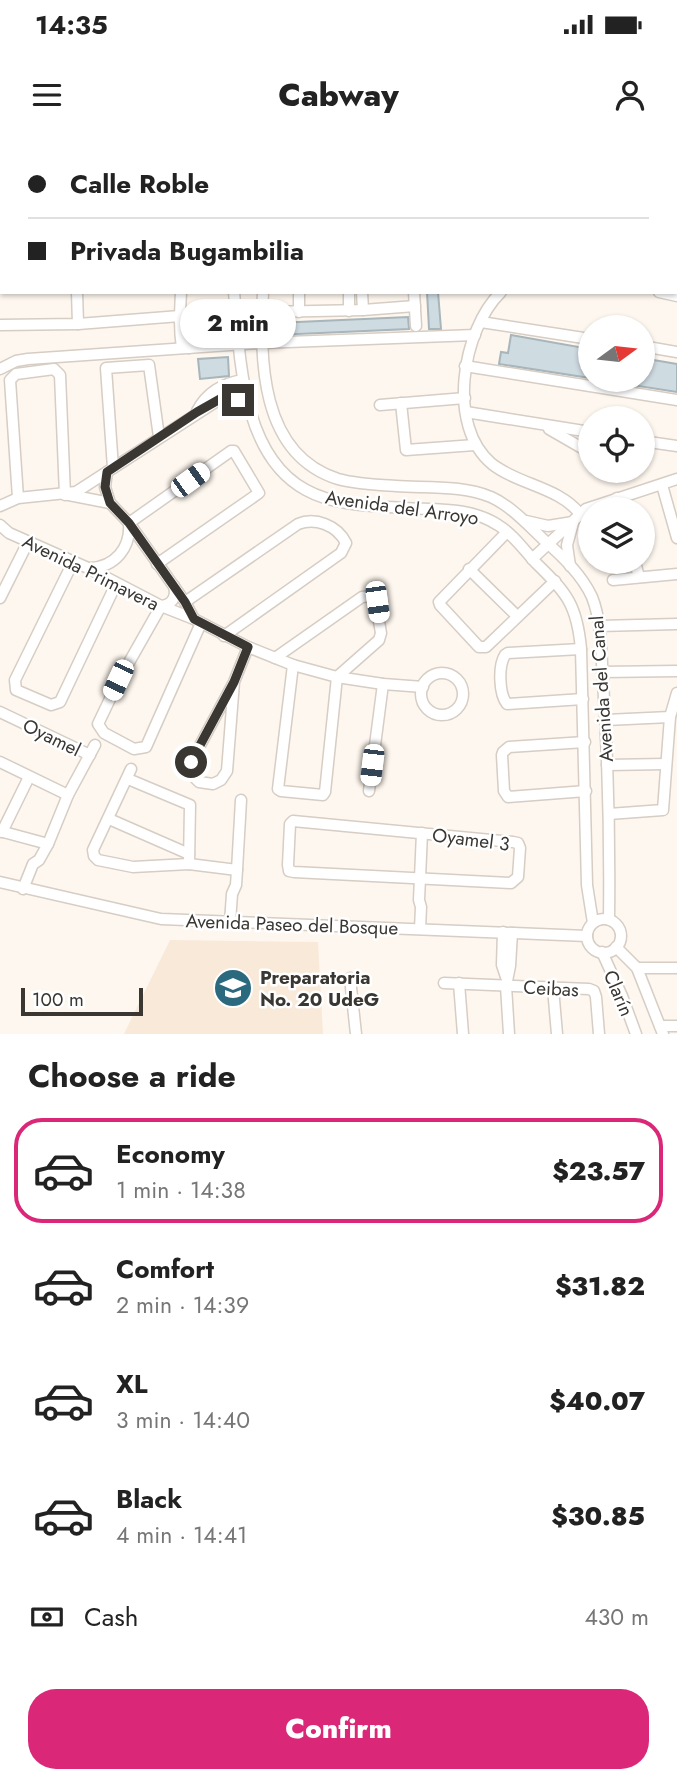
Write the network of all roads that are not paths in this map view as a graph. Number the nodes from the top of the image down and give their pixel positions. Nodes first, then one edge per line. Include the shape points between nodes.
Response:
1 (77, 294) edge
2 (181, 294) edge
3 (234, 294) edge
4 (263, 294) edge
5 (299, 294) edge
6 (349, 294) edge
7 (362, 294) edge
8 (414, 294) edge
9 (499, 294) edge
10 (415, 306) junction
11 (363, 310) junction
12 (349, 311) junction
13 (267, 312) dead end
14 (299, 312) junction
15 (181, 319) junction
16 (481, 323) junction
17 (78, 324) junction
18 (0, 325) edge
19 (416, 326) dead end
20 (475, 335) junction
21 (578, 337) edge
22 (261, 343) junction
23 (239, 345) junction
24 (185, 348) junction
25 (655, 348) edge
26 (677, 352) edge
27 (465, 366) junction
28 (0, 369) edge
29 (242, 380) junction
30 (465, 398) junction
31 (677, 400) edge
32 (401, 404) junction
33 (247, 405) junction
34 (380, 405) dead end
35 (197, 412) junction
36 (466, 412) junction
37 (542, 425) junction
38 (578, 430) edge
39 (159, 437) junction
40 (655, 443) edge
41 (475, 445) junction
42 (578, 446) edge
43 (677, 446) edge
44 (110, 470) junction
45 (677, 479) edge
46 (662, 485) junction
47 (65, 495) junction
48 (635, 497) edge
49 (18, 498) junction
50 (110, 503) junction
51 (0, 506) edge
52 (577, 518) junction
53 (523, 520) junction
54 (129, 523) junction
55 (0, 525) edge
56 (507, 532) junction
57 (677, 538) edge
58 (545, 540) junction
59 (28, 542) junction
60 (532, 559) junction
61 (73, 562) junction
62 (157, 564) junction
63 (570, 566) junction
64 (88, 568) junction
65 (469, 569) junction
66 (638, 574) edge
67 (677, 574) edge
68 (639, 577) junction
69 (612, 580) dead end
70 (555, 582) junction
71 (116, 584) junction
72 (174, 586) junction
73 (0, 598) edge
74 (185, 602) junction
75 (161, 606) junction
76 (517, 616) junction
77 (198, 621) junction
78 (677, 624) edge
79 (598, 626) junction
80 (224, 636) junction
81 (248, 647) junction
82 (582, 649) junction
83 (275, 658) junction
84 (293, 666) junction
85 (677, 671) edge
86 (602, 672) junction
87 (337, 677) junction
88 (234, 682) junction
89 (383, 684) junction
90 (423, 687) junction
91 (677, 693) edge
92 (583, 699) junction
93 (0, 712) edge
94 (670, 717) junction
95 (606, 720) junction
96 (585, 743) junction
97 (95, 745) dead end
98 (90, 755) junction
99 (0, 762) edge
100 (666, 764) junction
101 (607, 765) junction
102 (29, 777) junction
103 (586, 791) junction
104 (369, 792) dead end
105 (68, 796) junction
106 (241, 800) dead end
107 (609, 814) junction
108 (109, 819) junction
109 (1, 832) edge
110 (422, 833) junction
111 (47, 845) junction
112 (189, 859) junction
113 (237, 870) junction
114 (419, 879) junction
115 (0, 882) edge
116 (26, 889) junction
117 (608, 919) junction
118 (233, 922) junction
119 (593, 923) junction
120 (416, 929) junction
121 (508, 933) junction
122 (587, 936) junction
123 (616, 947) junction
124 (602, 953) junction
125 (637, 968) junction
126 (677, 968) edge
127 (350, 978) dead end
128 (506, 981) junction
129 (444, 983) dead end
130 (459, 983) junction
131 (553, 988) junction
132 (677, 1026) edge
133 (662, 1030) edge
134 (356, 1034) edge
135 (463, 1034) edge
136 (509, 1034) edge
137 (557, 1034) edge
138 (599, 1034) edge
139 (636, 1034) edge

1 - 17 street
2 - 15 street
3 - 23 street, Avenida del Arroyo
4 - 22 street, Avenida del Canal
5 - 14 street
6 - 12 street
7 - 11 street
8 - 10 street
9 - 16 street
10 - 11 street
10 - 19 street
11 - 12 street
12 - 14 street
13 - 14 street
15 - 17 street
15 - 24 street
16 - 20 street
16 - 21 street
17 - 18 street
20 - 22 street
20 - 27 street
22 - 23 street
22 - 53 street, Avenida del Canal via 268,401 295,451 315,468 338,479 479,493 499,501
23 - 24 street
23 - 29 street, Avenida del Arroyo
24 - 28 street via 22,360
25 - 26 street
27 - 30 street
27 - 31 street
29 - 33 street, Avenida del Arroyo
29 - 35 street via 215,390
30 - 32 street
30 - 36 street
32 - 34 street
32 - 41 street via 406,450
33 - 35 street via 227,398
33 - 56 street, Avenida del Arroyo via 272,457 307,491 349,503 463,512 488,519
35 - 39 street
36 - 37 street
36 - 41 street
37 - 38 street
37 - 42 street
39 - 44 street
39 - 44 street via 149,365 106,368
40 - 43 street
41 - 52 street via 493,464 567,500
44 - 47 street
44 - 50 street via 105,487
45 - 46 street
46 - 48 street
46 - 57 street
47 - 49 street
47 - 49 street via 60,375 54,369 16,374 10,380
47 - 50 street
49 - 51 street
50 - 54 street
52 - 53 street via 548,526
52 - 58 street
52 - 63 street via 567,545
53 - 58 street, Avenida del Canal
54 - 62 street
54 - 62 street via 231,451 236,452 259,493
54 - 64 street via 128,541 120,556 105,566
55 - 59 street, Avenida Primavera
56 - 60 street, Avenida del Arroyo
56 - 65 street
58 - 60 street
58 - 63 street, Avenida del Canal
59 - 61 street, Avenida Primavera
59 - 73 street
60 - 70 street, Avenida del Arroyo
61 - 64 street, Avenida Primavera
61 - 71 street via 16,690 51,705 60,702
62 - 72 street
63 - 79 street, Avenida del Canal via 592,598
64 - 71 street, Avenida Primavera
65 - 76 street
65 - 76 street via 439,601 479,647 485,647
66 - 68 street
67 - 68 street
68 - 69 street
70 - 76 street
70 - 82 street, Avenida del Arroyo via 577,616
71 - 75 street, Avenida Primavera
72 - 74 street
72 - 75 street via 173,600
74 - 77 street
74 - 80 street via 307,520 325,524 342,536 346,543 341,553
75 - 77 street, Avenida Primavera
75 - 77 street via 98,724 104,733 135,750 146,747
77 - 80 street, Avenida Primavera
78 - 79 street
79 - 86 street, Avenida del Canal
80 - 81 street, Avenida Primavera
81 - 83 street, Avenida Primavera
81 - 88 street
82 - 92 street, Avenida del Arroyo
82 - 92 street via 509,653 501,662 502,698 507,704
83 - 84 street, Avenida Primavera
83 - 87 street via 362,597 371,596 377,602 379,640
84 - 87 street, Avenida Primavera
84 - 87 street via 281,791 324,794
85 - 86 street
86 - 95 street, Avenida del Canal
87 - 89 street, Avenida Primavera
88 - 88 street via 227,771 218,782 202,783 191,774 191,762
89 - 90 street, Avenida Primavera
89 - 104 street
90 - 90 street via 423,702 434,713 449,714 460,704 462,688 453,676 433,675
91 - 94 street
92 - 96 street, Avenida del Arroyo
93 - 98 street, Oyamel
94 - 95 street
94 - 100 street
95 - 101 street, Avenida del Canal
96 - 103 street, Avenida del Arroyo
96 - 103 street via 509,747 502,755 508,797
97 - 98 street
98 - 105 street, Oyamel
99 - 102 street
100 - 101 street
100 - 107 street via 663,810
101 - 107 street, Avenida del Canal
102 - 105 street
102 - 109 street
103 - 119 street, Avenida del Arroyo via 587,885
105 - 111 street, Oyamel
106 - 113 street
107 - 117 street, Avenida del Canal
108 - 112 street
108 - 112 street via 93,850 98,860 133,867
108 - 112 street via 129,774 190,805
109 - 111 street
110 - 114 street
110 - 114 street, Oyamel 3 via 518,843 518,877 511,883
110 - 114 street, Oyamel 3 via 290,824 289,871
111 - 116 street, Oyamel via 33,864
112 - 113 street
113 - 118 street via 239,894
114 - 120 street via 421,907
115 - 116 street, Avenida Paseo del Bosque
116 - 118 street, Avenida Paseo del Bosque via 161,919
117 - 119 street
117 - 123 street via 615,922 621,935
118 - 120 street, Avenida Paseo del Bosque
119 - 122 street
120 - 121 street, Avenida Paseo del Bosque
121 - 122 street, Avenida Paseo del Bosque
121 - 128 street via 502,965
122 - 124 street via 592,947
123 - 124 street
123 - 125 street
124 - 139 street, Clarín
125 - 126 street
125 - 133 street
127 - 134 street
128 - 130 street, Ceibas
128 - 131 street, Ceibas
128 - 136 street
129 - 130 street, Ceibas
130 - 135 street
131 - 137 street
131 - 138 street, Ceibas via 594,991
132 - 133 street

